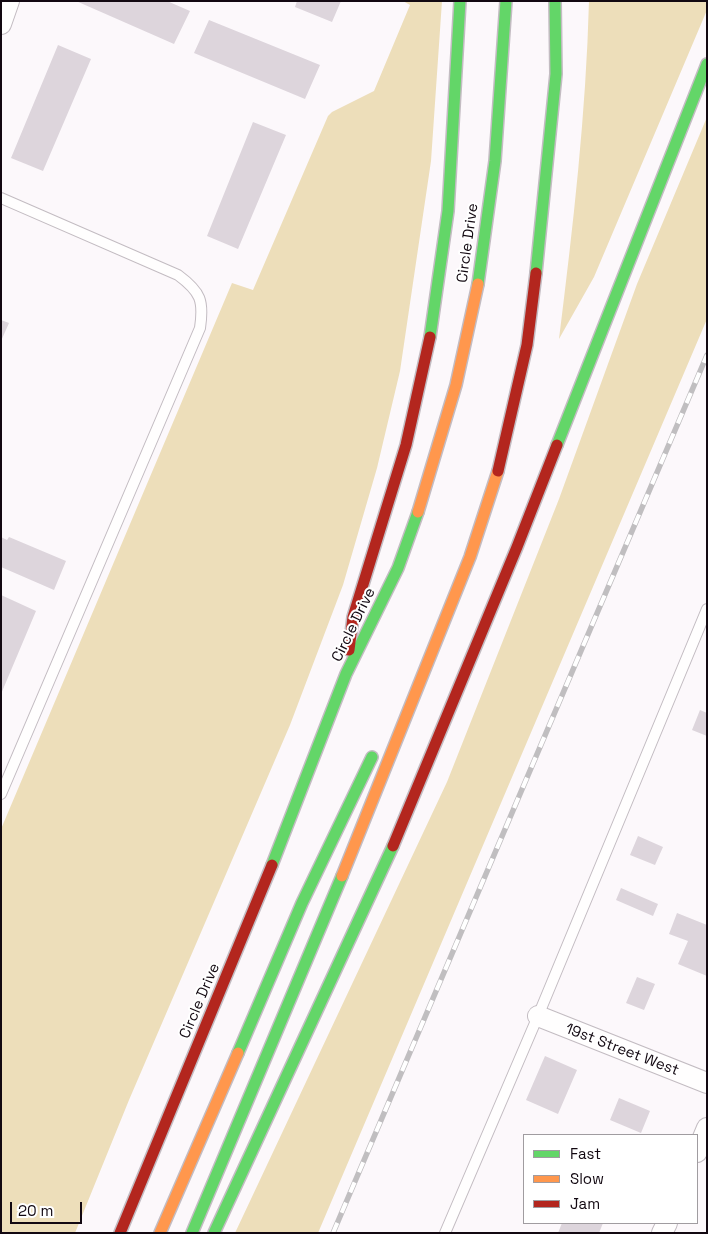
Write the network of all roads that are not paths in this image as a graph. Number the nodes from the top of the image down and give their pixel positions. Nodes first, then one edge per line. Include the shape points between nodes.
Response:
1 (9, 1) edge
2 (460, 1) edge
3 (506, 1) edge
4 (555, 1) edge
5 (1, 24) edge
6 (707, 64) edge
7 (1, 198) edge
8 (459, 584) junction
9 (707, 609) edge
10 (346, 674) junction
11 (402, 696) dead end
12 (376, 748) dead end
13 (1, 794) edge
14 (538, 1016) junction
15 (707, 1083) edge
16 (707, 1128) edge
17 (698, 1150) edge
18 (120, 1233) edge
19 (160, 1233) edge
20 (192, 1233) edge
21 (214, 1233) edge
22 (445, 1233) edge

1 - 5 street
2 - 10 highway via 448,211 432,328 406,445 353,617
3 - 10 highway, Circle Drive via 488,217 476,297 458,375 425,494 398,568
4 - 8 highway via 556,74 545,201 527,345 499,468
6 - 21 highway via 517,547 380,876
7 - 13 lane via 178,275 192,285 200,297 202,312 200,328
8 - 11 highway
8 - 20 highway via 348,862
9 - 14 lane
10 - 18 highway, Circle Drive via 256,907
12 - 19 highway via 302,903
14 - 15 street, 19st Street West
14 - 22 lane
16 - 17 street

